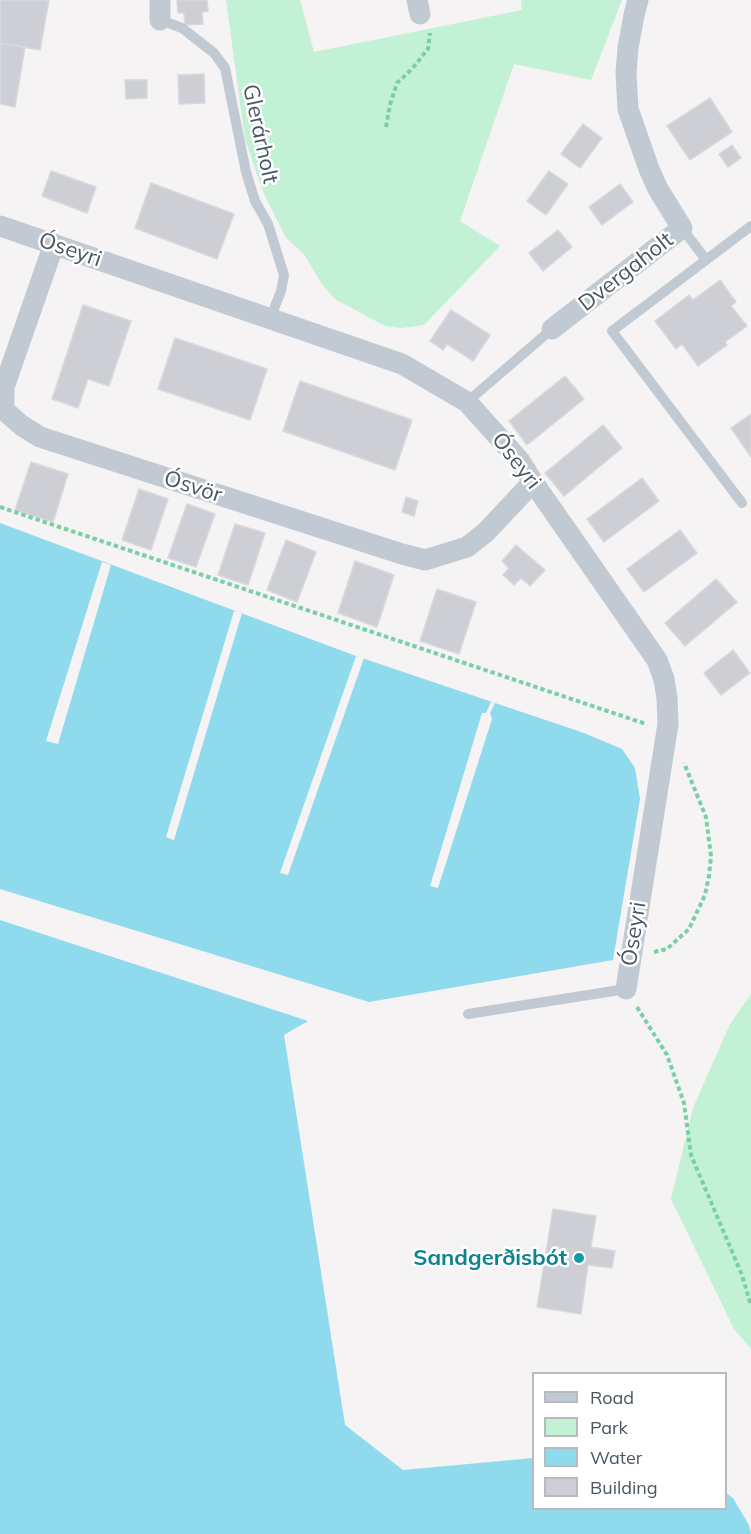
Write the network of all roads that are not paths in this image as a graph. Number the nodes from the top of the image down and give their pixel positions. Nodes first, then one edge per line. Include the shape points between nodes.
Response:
1 (638, 0) edge
2 (160, 10) edge
3 (0, 226) edge
4 (751, 226) edge
5 (682, 228) junction
6 (54, 244) junction
7 (706, 260) junction
8 (270, 319) junction
9 (552, 329) joint
10 (467, 402) junction
11 (2, 414) edge
12 (532, 482) junction
13 (742, 503) dead end
14 (626, 989) joint
15 (468, 1014) dead end

1 - 5 street, Dvergaholt via 628,48 628,109 658,189
2 - 8 lane, Glerárholt via 214,53 225,68 246,172 284,275
3 - 6 street, Óseyri
4 - 7 lane
5 - 7 lane
5 - 9 street, Dvergaholt
6 - 8 street, Óseyri
6 - 11 street, Ósvör via 4,387
7 - 13 lane via 612,331
8 - 10 street, Óseyri via 402,364
9 - 10 lane, Dvergaholt
10 - 12 street, Óseyri via 520,461
11 - 12 street, Ósvör via 40,437 425,560 467,547
12 - 14 street, Óseyri via 657,660 668,698 667,728
14 - 15 lane

